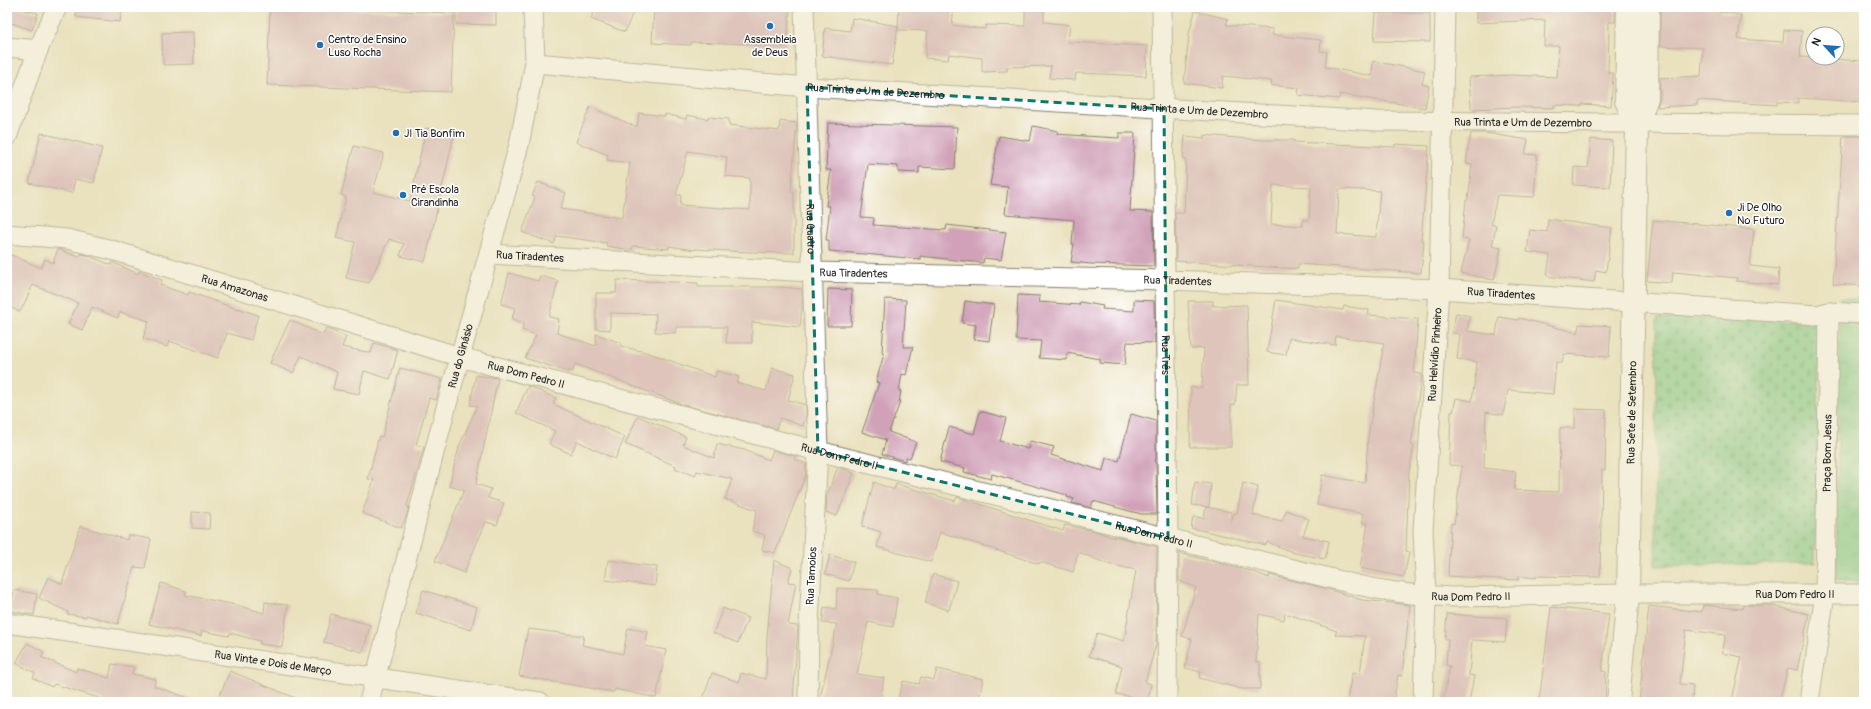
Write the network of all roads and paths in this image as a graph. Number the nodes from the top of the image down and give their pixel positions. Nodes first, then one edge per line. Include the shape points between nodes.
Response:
1 (57, 7) edge
2 (533, 7) edge
3 (804, 7) edge
4 (1162, 7) edge
5 (1445, 7) edge
6 (1628, 7) edge
7 (1648, 7) edge
8 (7, 47) edge
9 (38, 50) junction
10 (535, 63) junction
11 (807, 88) junction
12 (1164, 109) junction
13 (1442, 123) junction
14 (1637, 124) junction
15 (1864, 125) edge
16 (7, 137) edge
17 (7, 234) edge
18 (490, 254) junction
19 (813, 272) junction
20 (1165, 280) junction
21 (1438, 289) junction
22 (1634, 303) junction
23 (1830, 312) junction
24 (1864, 314) edge
25 (460, 357) junction
26 (818, 451) junction
27 (1168, 538) junction
28 (1628, 594) junction
29 (1825, 594) junction
30 (1864, 594) edge
31 (1426, 596) junction
32 (7, 623) edge
33 (374, 679) junction
34 (369, 702) edge
35 (540, 702) edge
36 (808, 702) edge
37 (1167, 702) edge
38 (1423, 702) edge
39 (1618, 702) edge
40 (1809, 702) edge

1 - 9 street
2 - 10 street, Rua do Ginásio
3 - 11 street, Rua Quatro
4 - 12 street, Rua Três
5 - 13 street, Rua Helvídio Pinheiro
6 - 14 street, Rua Sete de Setembro via 1626,101
7 - 14 street, Rua Sete de Setembro via 1647,98
8 - 9 street
9 - 16 street
10 - 11 street, Rua Trinta e Um de Dezembro
10 - 18 street, Rua do Ginásio via 519,145
11 - 12 street, Rua Trinta e Um de Dezembro
11 - 19 street, Rua Quatro
12 - 13 street, Rua Trinta e Um de Dezembro
12 - 20 street, Rua Três
13 - 14 street, Rua Trinta e Um de Dezembro
13 - 21 street, Rua Helvídio Pinheiro
14 - 15 street, Rua Trinta e Um de Dezembro
14 - 22 street, Rua Sete de Setembro
17 - 25 street, Rua Amazonas via 67,239 112,250
18 - 19 street, Rua Tiradentes
18 - 25 street, Rua do Ginásio
19 - 20 street, Rua Tiradentes
19 - 26 street, Rua Quatro
20 - 21 street, Rua Tiradentes
20 - 27 street, Rua Três
21 - 22 street, Rua Tiradentes
21 - 31 street, Rua Helvídio Pinheiro via 1423,530
22 - 23 street, Rua Tiradentes via 1817,315
22 - 28 street, Rua Sete de Setembro
23 - 24 street, Rua Tiradentes
23 - 29 street, Praça Bom Jesus
25 - 26 street, Rua Dom Pedro II
25 - 33 street, Rua do Ginásio
26 - 27 street, Rua Dom Pedro II
26 - 36 street, Rua Tamoios via 809,624
27 - 31 street, Rua Dom Pedro II via 1357,585
27 - 37 street, Rua Três
28 - 29 street, Rua Dom Pedro II
28 - 31 street, Rua Dom Pedro II
28 - 39 street, Rua Sete de Setembro
29 - 30 street, Rua Dom Pedro II
29 - 40 street, Praça Bom Jesus
31 - 38 street, Rua Helvídio Pinheiro
32 - 33 street, Rua Vinte e Dois de Março
33 - 34 street, Rua do Ginásio
33 - 35 street, Rua Vinte e Dois de Março

